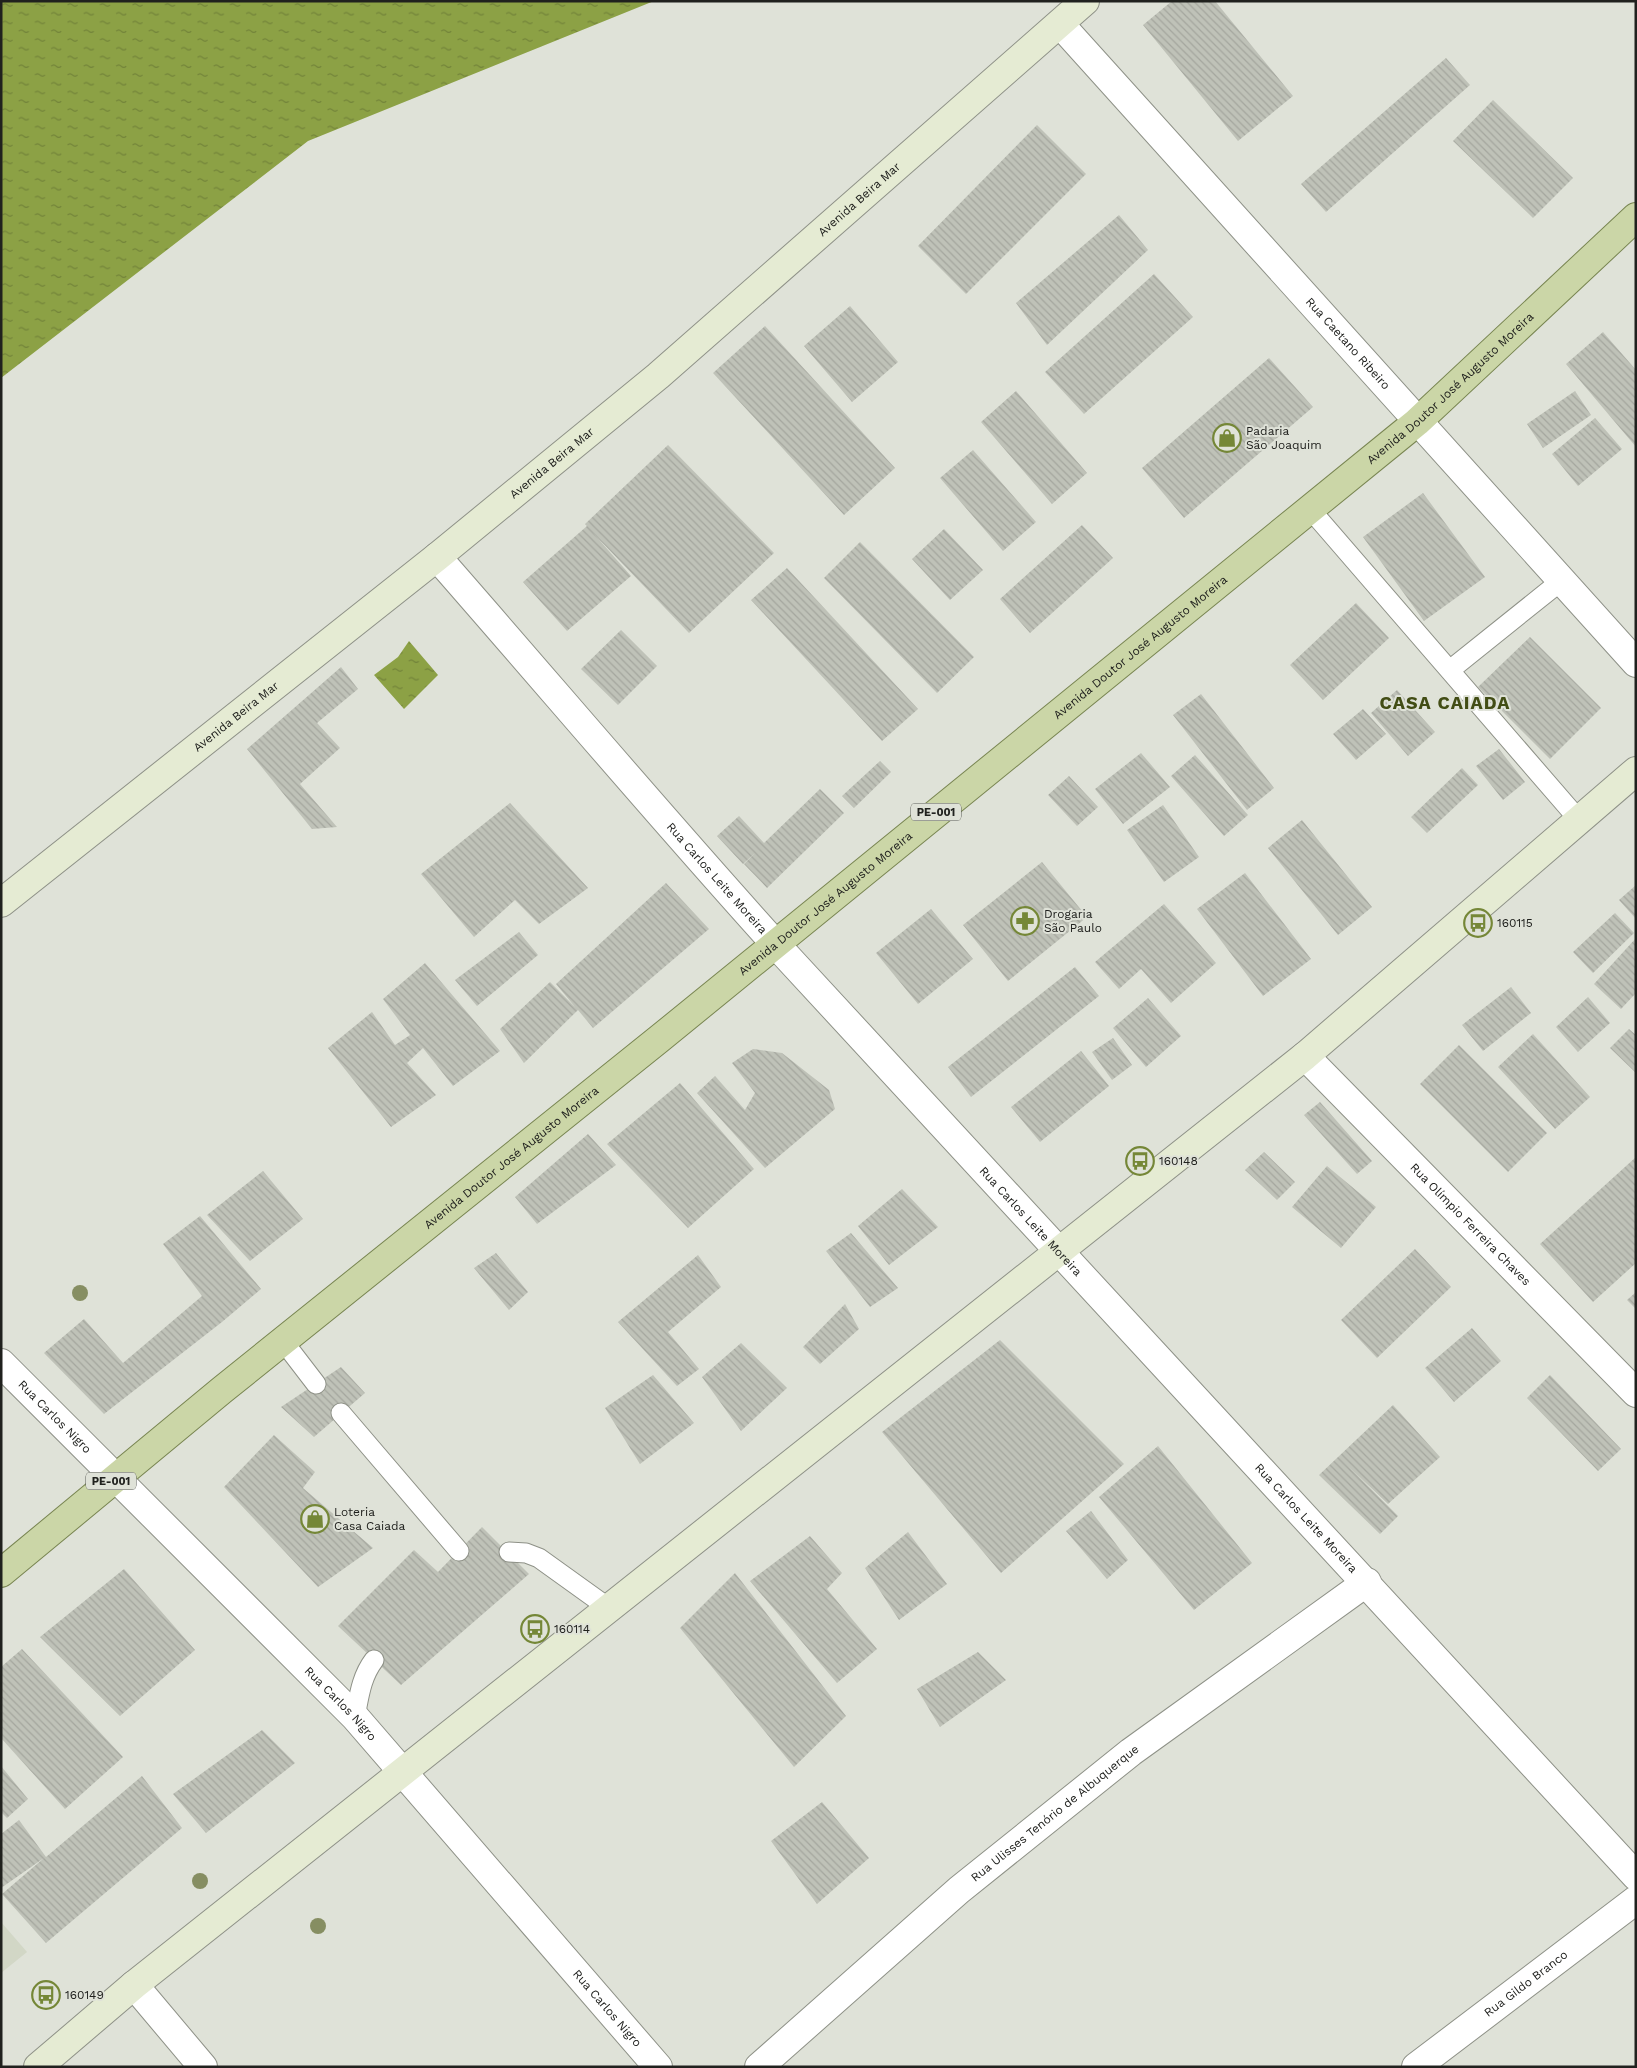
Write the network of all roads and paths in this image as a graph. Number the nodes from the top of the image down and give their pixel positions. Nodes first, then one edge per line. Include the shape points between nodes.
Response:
1 (1085, 1) edge
2 (1060, 24) junction
3 (1636, 216) edge
4 (1417, 422) junction
5 (1310, 509) junction
6 (437, 557) junction
7 (1562, 581) junction
8 (1636, 663) edge
9 (1450, 670) junction
10 (1636, 771) edge
11 (1579, 820) junction
12 (1, 903) edge
13 (775, 943) junction
14 (1305, 1056) junction
15 (1059, 1253) junction
16 (283, 1341) junction
17 (1, 1363) edge
18 (316, 1384) dead end
19 (1636, 1393) edge
20 (341, 1413) dead end
21 (114, 1479) junction
22 (459, 1551) dead end
23 (509, 1552) dead end
24 (1, 1573) edge
25 (1367, 1582) junction
26 (610, 1609) junction
27 (374, 1660) dead end
28 (355, 1717) junction
29 (402, 1773) junction
30 (1636, 1876) edge
31 (1636, 1900) edge
32 (134, 1985) junction
33 (38, 2067) edge
34 (202, 2067) edge
35 (658, 2067) edge
36 (759, 2067) edge
37 (1416, 2067) edge

1 - 2 main road, Avenida Beira Mar
2 - 4 street, Rua Caetano Ribeiro
2 - 6 main road, Avenida Beira Mar via 658,376
3 - 4 main road, Avenida Doutor José Augusto Moreira / PE-001
4 - 5 main road, Avenida Doutor José Augusto Moreira / PE-001
4 - 7 street, Rua Caetano Ribeiro
5 - 9 lane
5 - 13 main road, Avenida Doutor José Augusto Moreira / PE-001
6 - 12 main road, Avenida Beira Mar
6 - 13 street, Rua Carlos Leite Moreira
7 - 8 street, Rua Caetano Ribeiro
7 - 9 lane
9 - 11 lane
10 - 11 main road
11 - 14 main road
13 - 15 street, Rua Carlos Leite Moreira
13 - 16 main road, Avenida Doutor José Augusto Moreira / PE-001
14 - 15 main road
14 - 19 street, Rua Olímpio Ferreira Chaves
15 - 25 street, Rua Carlos Leite Moreira
15 - 26 main road
16 - 18 lane
16 - 21 main road, Avenida Doutor José Augusto Moreira / PE-001
17 - 21 street, Rua Carlos Nigro
20 - 22 lane
21 - 24 main road, Avenida Doutor José Augusto Moreira / PE-001
21 - 28 street, Rua Carlos Nigro
23 - 26 lane via 539,1558
25 - 30 street, Rua Carlos Leite Moreira
25 - 36 street, Rua Ulisses Tenório de Albuquerque via 1131,1752 959,1890
26 - 29 main road
27 - 28 lane via 363,1679
28 - 29 street, Rua Carlos Nigro
29 - 32 main road
29 - 35 street, Rua Carlos Nigro
31 - 37 street, Rua Gildo Branco
32 - 33 main road
32 - 34 street

